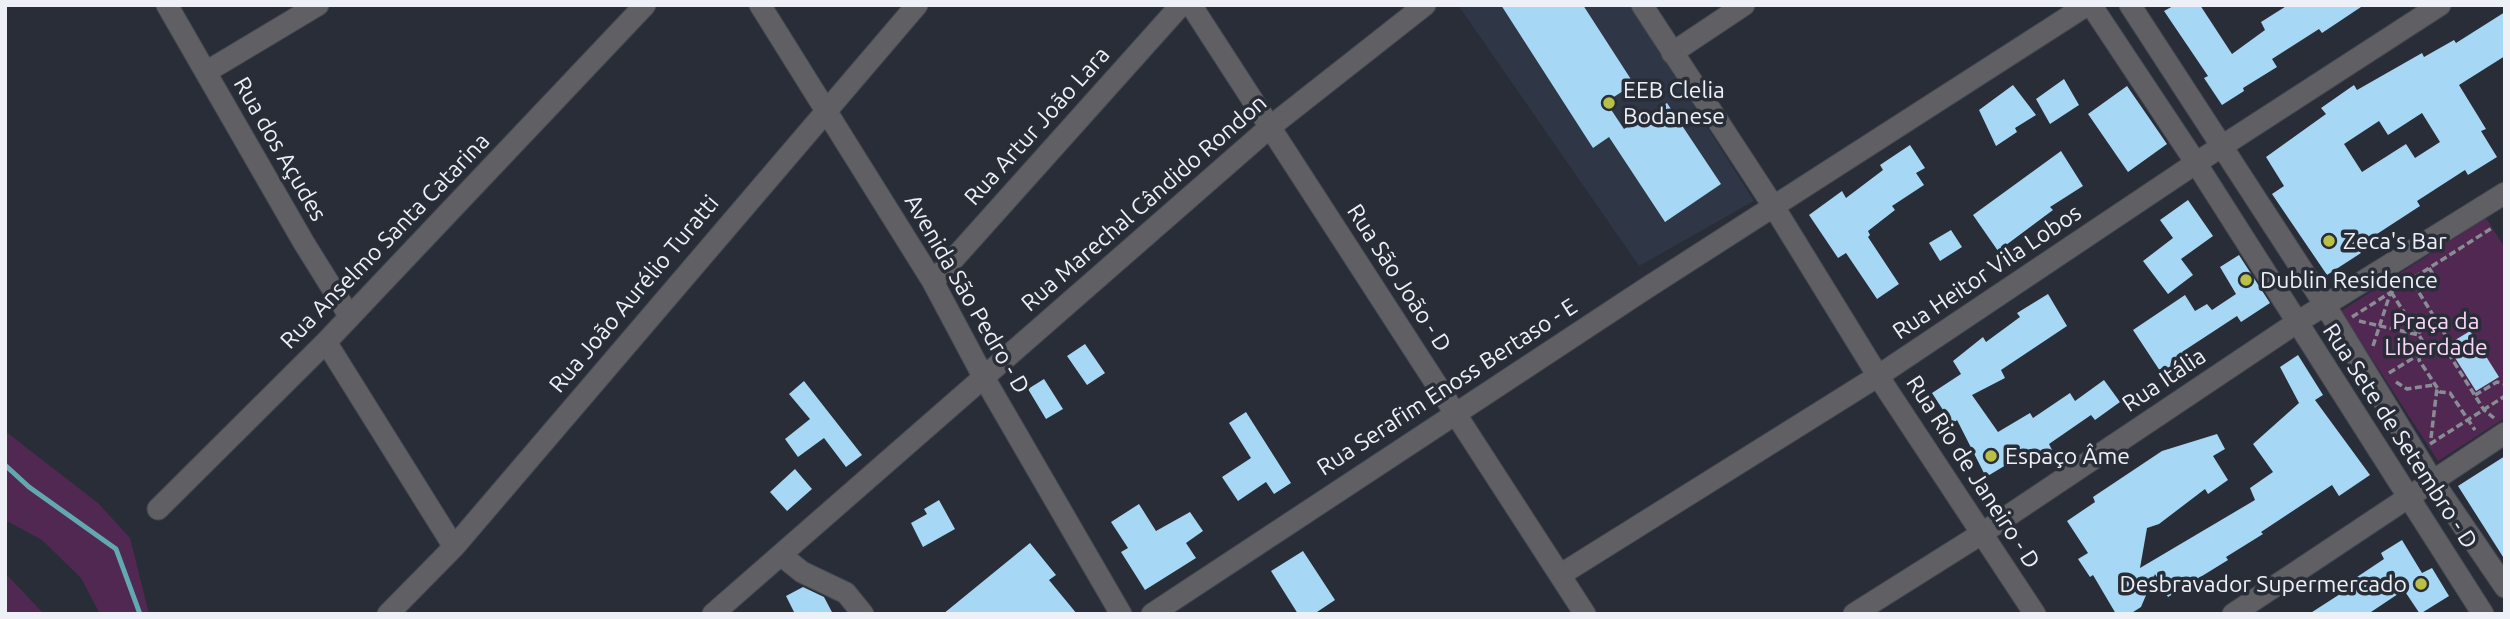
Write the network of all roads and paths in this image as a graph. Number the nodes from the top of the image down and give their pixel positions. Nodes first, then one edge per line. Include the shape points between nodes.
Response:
1 (167, 5) edge
2 (318, 5) edge
3 (645, 5) edge
4 (760, 5) edge
5 (917, 5) edge
6 (1181, 5) edge
7 (1191, 5) edge
8 (1425, 5) edge
9 (1642, 5) edge
10 (1744, 5) edge
11 (2089, 5) edge
12 (2130, 5) edge
13 (2440, 5) edge
14 (1672, 53) junction
15 (206, 72) junction
16 (827, 108) junction
17 (1270, 128) junction
18 (2221, 148) junction
19 (2196, 163) junction
20 (2505, 193) edge
21 (1774, 207) junction
22 (2492, 228) dead end
23 (2429, 268) junction
24 (2405, 271) dead end
25 (2436, 279) dead end
26 (2410, 280) junction
27 (933, 282) junction
28 (2391, 292) junction
29 (2325, 305) junction
30 (350, 317) junction
31 (2437, 321) junction
32 (2296, 323) junction
33 (2380, 326) junction
34 (2418, 334) junction
35 (2447, 338) junction
36 (326, 342) junction
37 (2371, 352) dead end
38 (2422, 352) junction
39 (983, 376) junction
40 (1878, 376) junction
41 (2505, 384) edge
42 (2436, 386) junction
43 (2475, 396) junction
44 (2505, 396) edge
45 (2484, 410) junction
46 (1455, 413) junction
47 (2468, 420) junction
48 (2501, 427) edge
49 (2478, 435) dead end
50 (2432, 480) junction
51 (2407, 496) junction
52 (158, 509) dead end
53 (1981, 534) junction
54 (454, 547) junction
55 (782, 556) junction
56 (1560, 575) junction
57 (2505, 587) edge
58 (723, 609) edge
59 (388, 614) edge
60 (863, 614) edge
61 (1121, 614) edge
62 (1152, 614) edge
63 (1586, 614) edge
64 (1854, 614) edge
65 (2035, 614) edge
66 (2233, 614) edge
67 (2483, 614) edge

1 - 15 street, Rua dos Açudes
2 - 15 street
3 - 30 street, Rua Anselmo Santa Catarina
4 - 16 street, Avenida São Pedro - D
5 - 16 street, Rua João Aurélio Turatti
6 - 27 street, Rua Artur João Lara
7 - 17 street, Rua São João - D
8 - 17 street, Rua Marechal Cândido Rondon
9 - 14 street, Rua Rio de Janeiro - D
10 - 14 street
11 - 19 street, Rua Sete de Setembro - D
11 - 21 street, Rua Serafim Enoss Bertaso - E
12 - 18 street, Rua Sete de Setembro - D
13 - 18 street, Rua Heitor Vila Lobos
14 - 21 street, Rua Rio de Janeiro - D
15 - 30 street, Rua dos Açudes
16 - 27 street, Avenida São Pedro - D
16 - 54 street, Rua João Aurélio Turatti
17 - 39 street, Rua Marechal Cândido Rondon
17 - 46 street, Rua São João - D
18 - 19 street, Rua Heitor Vila Lobos
18 - 29 street, Rua Sete de Setembro - D
19 - 32 street, Rua Sete de Setembro - D
19 - 40 street, Rua Heitor Vila Lobos
20 - 29 street, Rua Itália
21 - 40 street, Rua Rio de Janeiro - D
21 - 46 street, Rua Serafim Enoss Bertaso - E
22 - 23 path
23 - 25 path
23 - 26 path
24 - 26 path
26 - 28 path
26 - 31 path
27 - 39 street, Avenida São Pedro - D
28 - 33 path
28 - 33 path via 2348,320
28 - 34 path
29 - 32 street, Rua Itália
29 - 50 street, Rua Sete de Setembro - D
30 - 36 street, Rua Anselmo Santa Catarina
31 - 34 path
31 - 35 path
32 - 51 street, Rua Sete de Setembro - D
32 - 53 street, Rua Itália
33 - 34 path
33 - 37 path
34 - 38 path via 2424,343
35 - 38 path
35 - 43 path via 2442,343
36 - 52 street, Rua Anselmo Santa Catarina
36 - 54 street
38 - 42 path via 2418,360
38 - 42 path via 2387,374 2407,389
39 - 55 street, Rua Marechal Cândido Rondon
39 - 61 street, Avenida São Pedro - D
40 - 53 street, Rua Rio de Janeiro - D
40 - 56 street, Rua Heitor Vila Lobos
41 - 43 path via 2497,382
42 - 47 path via 2450,393
42 - 47 path via 2429,445
43 - 45 path
44 - 45 path
45 - 47 path
45 - 48 path
46 - 56 street, Rua São João - D
46 - 62 street, Rua Serafim Enoss Bertaso - E
47 - 49 path
48 - 50 street
50 - 51 street
50 - 57 street, Rua Sete de Setembro - D
51 - 66 street
51 - 67 street, Rua Sete de Setembro - D
53 - 64 street, Rua Itália
53 - 65 street, Rua Rio de Janeiro - D
54 - 59 street, Rua João Aurélio Turatti
55 - 58 street, Rua Marechal Cândido Rondon
55 - 60 street via 802,572 846,593
56 - 63 street, Rua São João - D

